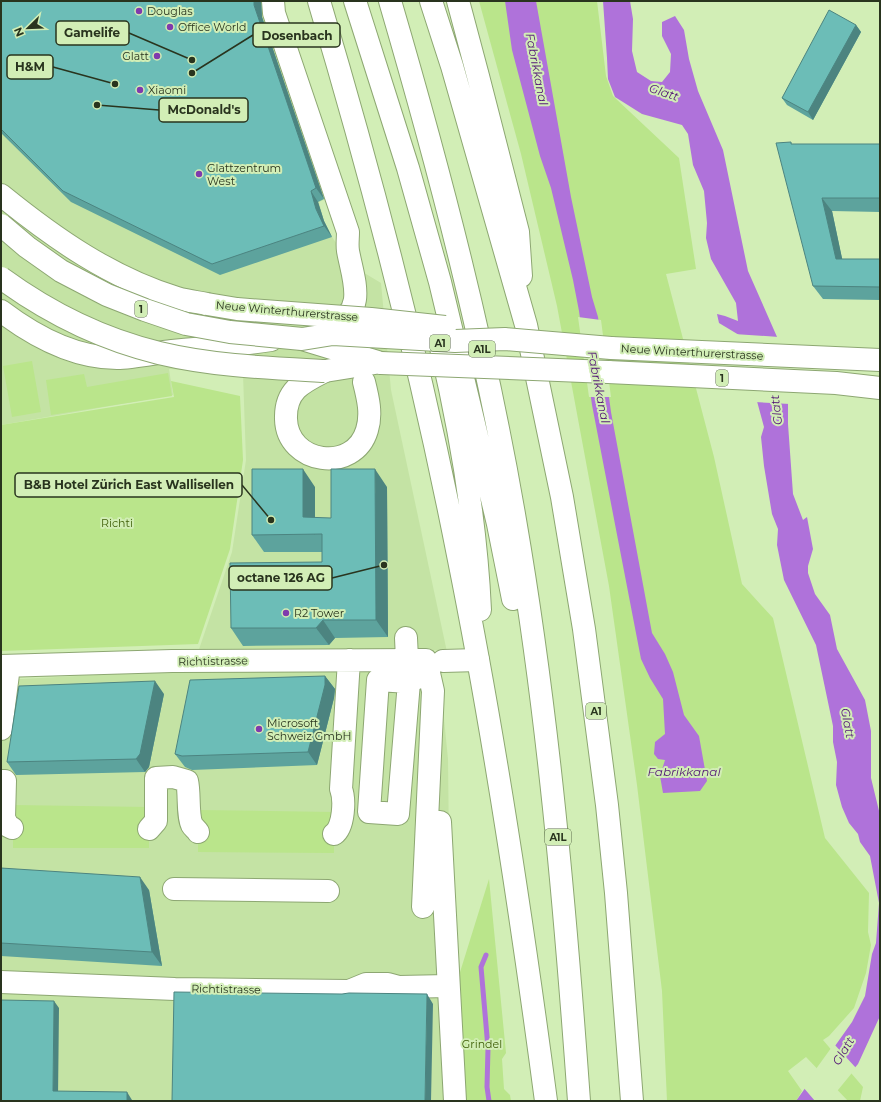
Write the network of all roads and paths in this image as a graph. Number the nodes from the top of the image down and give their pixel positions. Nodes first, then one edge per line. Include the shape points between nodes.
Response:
1 (273, 1) edge
2 (319, 1) edge
3 (355, 1) edge
4 (390, 1) edge
5 (432, 1) edge
6 (458, 1) edge
7 (1, 195) edge
8 (1, 225) edge
9 (1, 278) edge
10 (1, 311) edge
11 (526, 325) junction
12 (302, 338) junction
13 (505, 339) junction
14 (880, 360) edge
15 (381, 363) junction
16 (325, 371) junction
17 (364, 382) dead end
18 (880, 388) edge
19 (422, 658) junction
20 (349, 660) junction
21 (478, 660) junction
22 (5, 666) edge
23 (409, 682) junction
24 (483, 692) junction
25 (543, 704) junction
26 (1, 729) edge
27 (1, 781) edge
28 (428, 794) junction
29 (12, 828) dead end
30 (149, 829) dead end
31 (198, 832) dead end
32 (334, 834) dead end
33 (174, 889) dead end
34 (328, 891) dead end
35 (423, 908) dead end
36 (1, 982) edge
37 (448, 986) junction
38 (455, 1101) edge
39 (546, 1101) edge
40 (579, 1101) edge
41 (632, 1101) edge

1 - 10 main road via 274,13 348,232 348,250 356,288 355,305 344,320 284,339 118,358 78,352 55,343 18,324
2 - 21 main road, A1 via 362,149 395,277 437,456
3 - 24 main road, A1 via 452,394 478,566
3 - 25 main road, A1L via 408,168 440,282 498,524 515,608
4 - 25 main road, A1L via 440,175 482,353 514,514
5 - 11 main road, A1
6 - 11 main road via 518,232
7 - 13 main road, Neue Winterthurerstrasse, bridge via 47,231 114,273 178,299 237,309 455,328
8 - 12 main road, Neue Winterthurerstrasse / 1, bridge via 61,271 107,295 145,310 186,324 230,332
9 - 16 main road, Neue Winterthurerstrasse, bridge via 83,328 133,346 220,363
11 - 41 main road, A1 via 562,497 591,672 612,850
12 - 13 main road, Neue Winterthurerstrasse / 1, bridge via 333,334 455,341
12 - 15 main road, Neue Winterthurerstrasse / 1, bridge
13 - 14 main road, Neue Winterthurerstrasse / 1, bridge via 611,348
15 - 16 main road, Neue Winterthurerstrasse
15 - 18 main road, Neue Winterthurerstrasse / 1, bridge via 608,372
16 - 17 main road via 303,382 294,390 285,413 289,435 304,452 315,457 335,458 353,450 362,442 367,431 369,415
19 - 20 main road, Richtistrasse
19 - 21 main road, Richtistrasse
19 - 23 main road
19 - 28 main road via 433,691
20 - 22 main road, Richtistrasse
20 - 32 main road via 341,788 344,794 342,819 338,831
21 - 24 main road, A1
22 - 26 main road
23 - 23 main road via 378,680 369,812 398,814
24 - 39 main road, A1 via 510,846
25 - 40 main road, A1L via 562,885
27 - 29 main road via 5,781 4,818
28 - 35 main road
28 - 37 main road via 440,812
30 - 31 main road via 156,821 156,778 173,777 187,781 192,825
33 - 34 main road
36 - 37 main road, Richtistrasse via 175,989 350,991 366,984 400,987
37 - 38 main road

